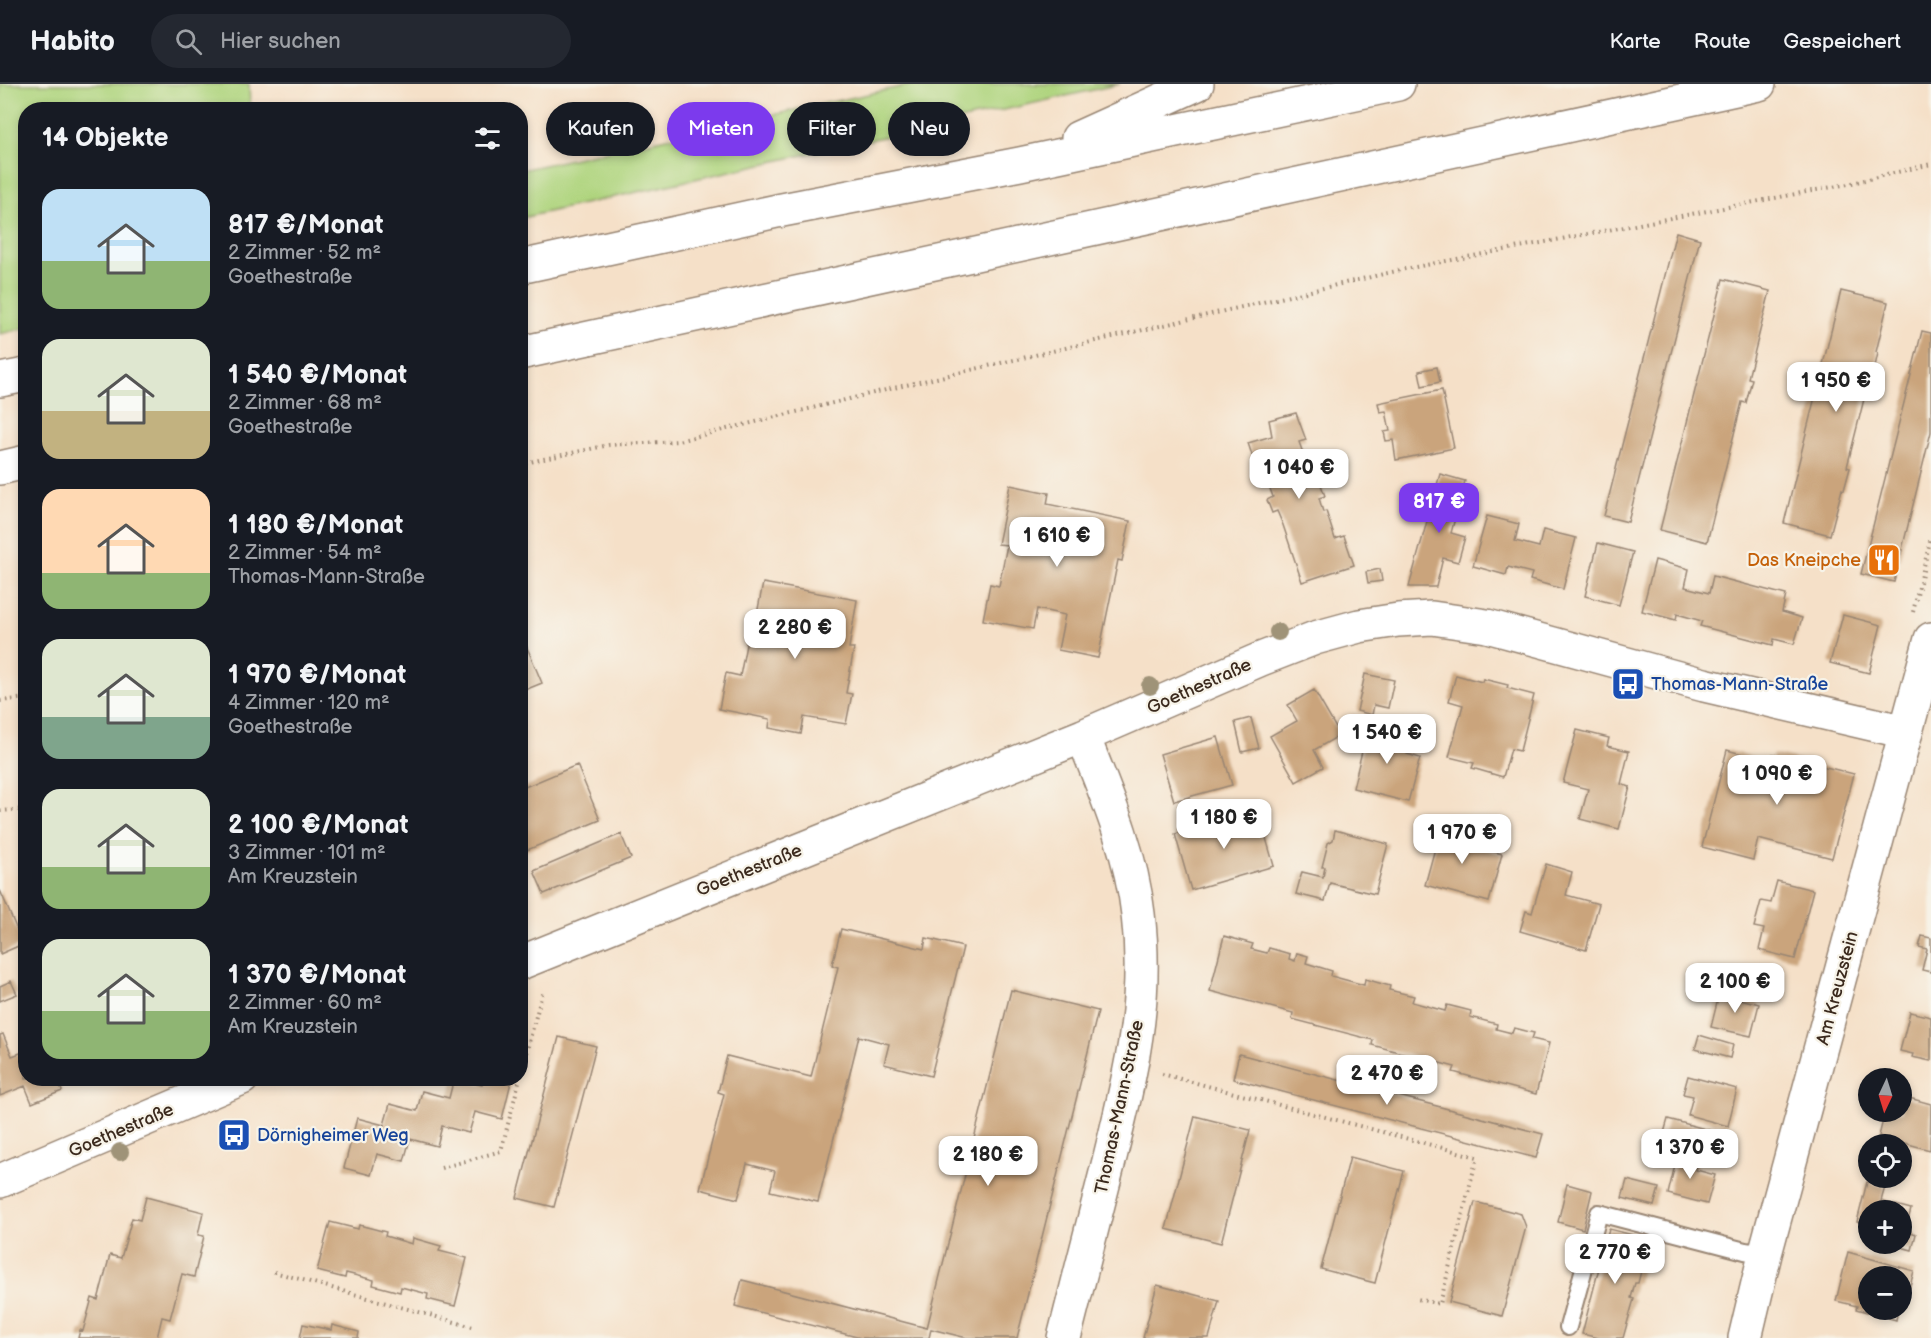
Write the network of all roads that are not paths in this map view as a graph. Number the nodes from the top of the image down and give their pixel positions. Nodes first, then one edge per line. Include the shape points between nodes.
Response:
1 (1197, 84) edge
2 (1398, 84) edge
3 (1759, 84) edge
4 (1020, 164) junction
5 (528, 265) edge
6 (528, 351) edge
7 (18, 377) edge
8 (0, 380) edge
9 (18, 464) edge
10 (0, 468) edge
11 (1931, 639) edge
12 (1916, 721) edge
13 (1083, 736) junction
14 (528, 960) edge
15 (223, 1086) edge
16 (0, 1181) edge
17 (1765, 1254) junction
18 (1568, 1327) dead end
19 (1064, 1338) edge
20 (1745, 1338) edge

1 - 4 main road
2 - 4 main road
3 - 6 main road
4 - 5 main road
7 - 8 main road
9 - 10 main road
11 - 12 main road, Am Kreuzstein
12 - 13 main road, Goethestraße via 1704,685 1512,631 1432,618 1359,626 1315,638
12 - 17 main road, Am Kreuzstein
13 - 14 main road, Goethestraße
13 - 19 main road, Thomas-Mann-Straße via 1127,856 1138,913 1142,976 1132,1066
15 - 16 main road, Goethestraße
17 - 18 lane via 1599,1214
17 - 20 main road, Am Kreuzstein

